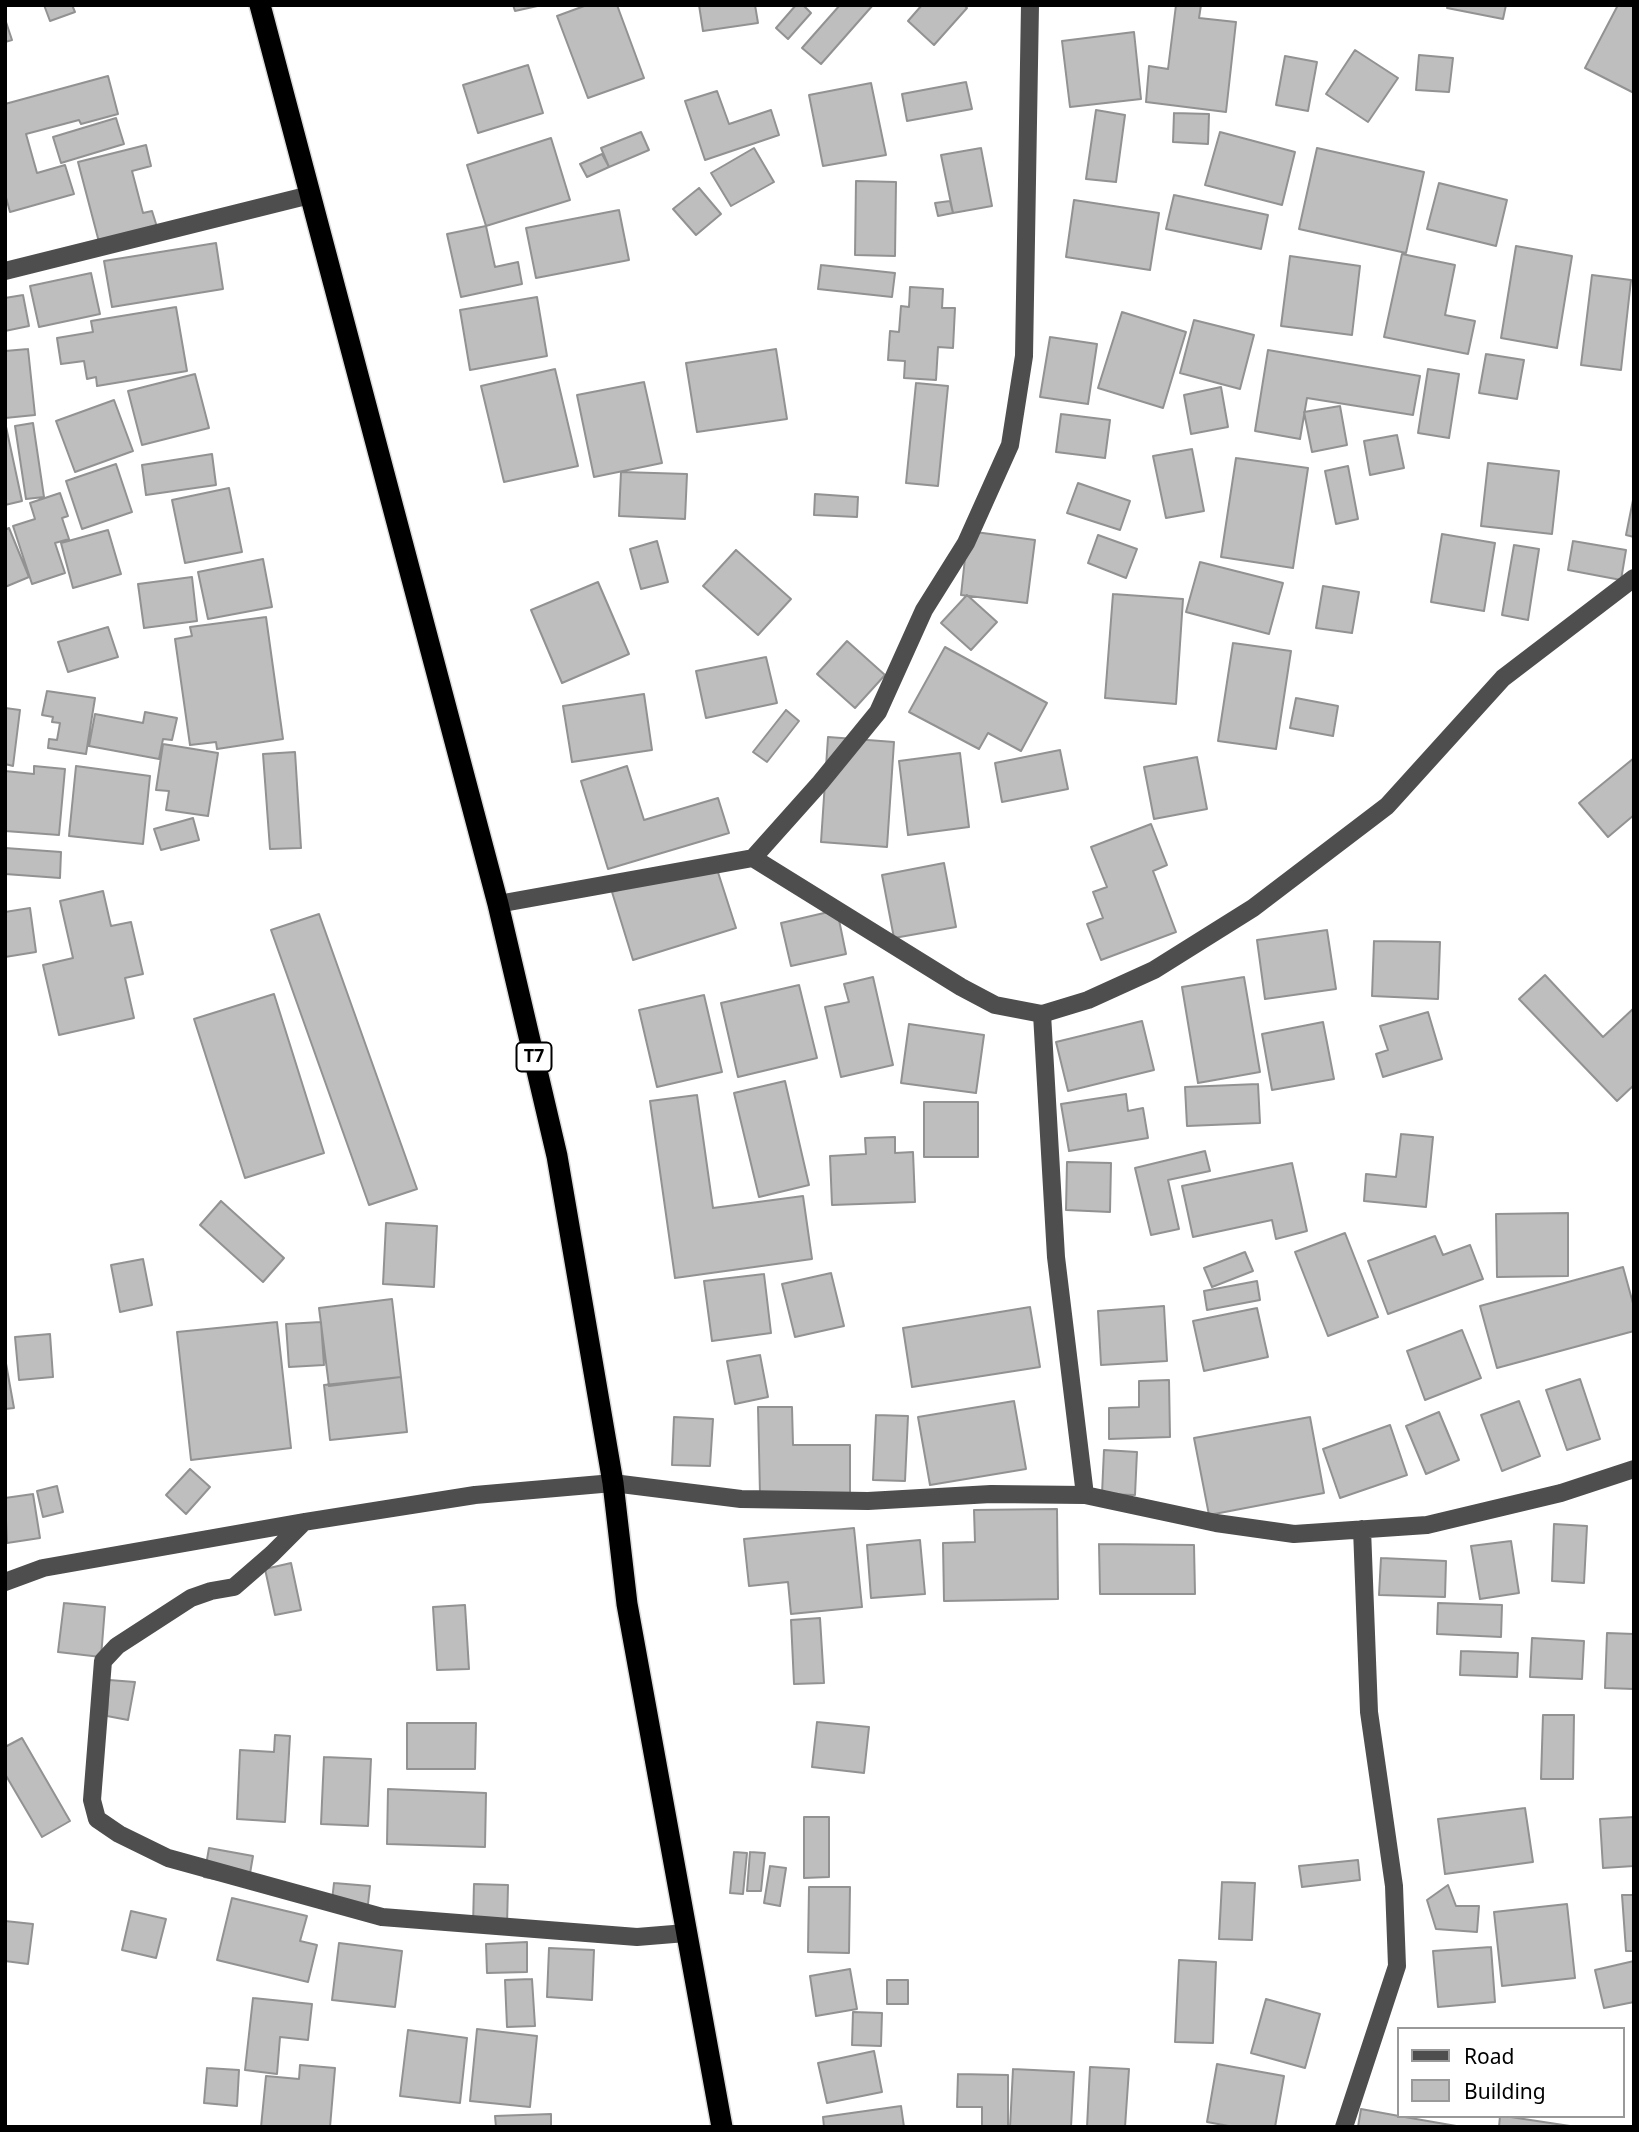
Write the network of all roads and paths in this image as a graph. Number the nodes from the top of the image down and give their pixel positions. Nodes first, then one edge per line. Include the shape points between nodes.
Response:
1 (260, 5) edge
2 (1030, 5) edge
3 (310, 195) junction
4 (5, 271) edge
5 (1634, 578) edge
6 (753, 858) junction
7 (498, 904) junction
8 (1042, 1014) junction
9 (1634, 1469) edge
10 (613, 1483) junction
11 (1085, 1495) junction
12 (304, 1522) junction
13 (1362, 1529) junction
14 (5, 1582) edge
15 (686, 1933) junction
16 (722, 2127) edge
17 (1344, 2127) edge

1 - 3 highway, T7
2 - 6 street via 1024,356 1010,444 966,543 924,610 878,712
3 - 4 street
3 - 7 highway, T7
5 - 8 street via 1503,678 1387,806 1252,908 1154,970 1088,1000
6 - 7 street
6 - 8 street via 972,993 995,1005
7 - 10 highway, T7 via 557,1156
8 - 11 street via 1056,1257
9 - 13 street via 1561,1493 1427,1525
10 - 11 street via 741,1499
10 - 12 street via 475,1495
10 - 15 highway, T7 via 627,1604
11 - 13 street via 1294,1534
12 - 14 street via 43,1568
12 - 15 street via 234,1587 191,1598 117,1646 103,1661 92,1800 97,1819 168,1858 383,1916 637,1937
13 - 17 street via 1369,1712 1394,1886 1397,1966
15 - 16 highway, T7

